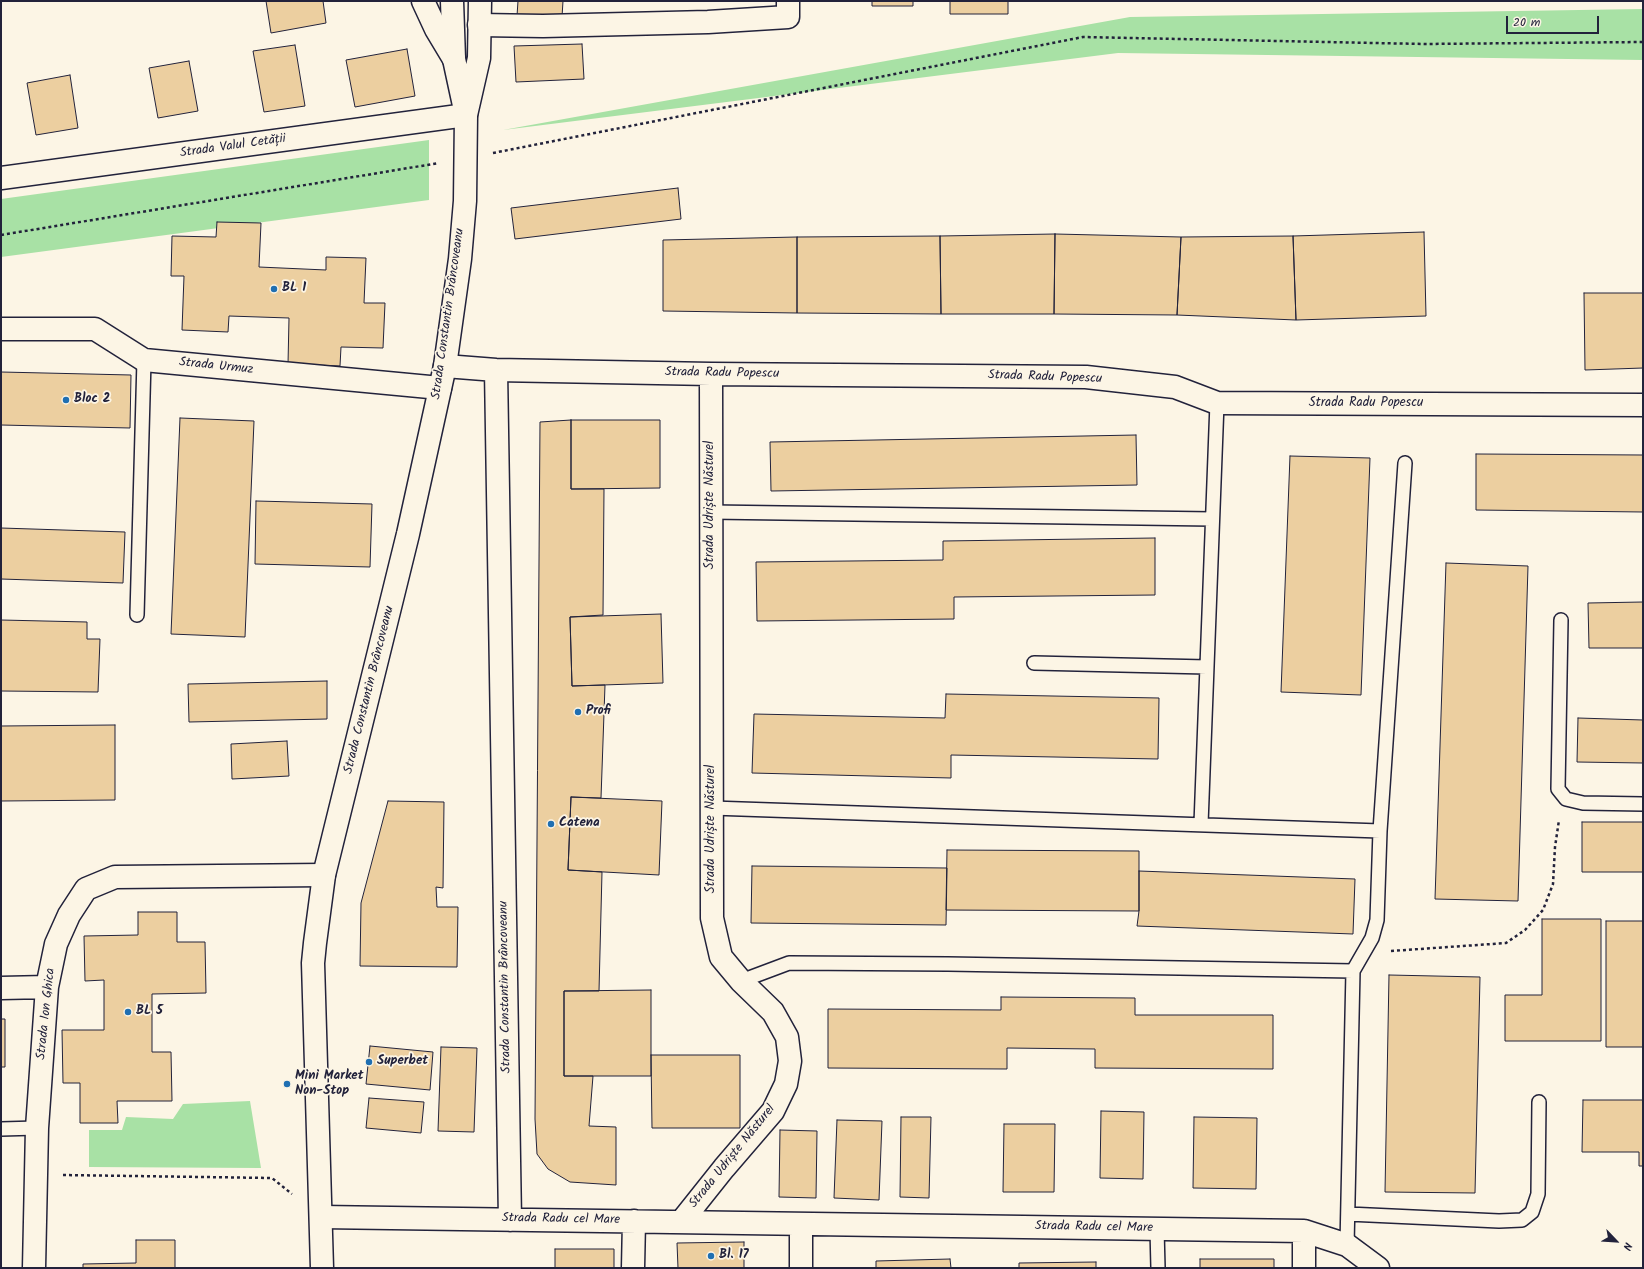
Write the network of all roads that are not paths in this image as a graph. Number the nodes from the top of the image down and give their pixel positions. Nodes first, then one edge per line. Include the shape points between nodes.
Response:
1 (423, 1) edge
2 (452, 1) edge
3 (480, 1) edge
4 (788, 9) edge
5 (479, 25) junction
6 (454, 59) junction
7 (466, 115) junction
8 (1, 178) edge
9 (1, 330) edge
10 (144, 360) junction
11 (445, 366) junction
12 (496, 370) junction
13 (711, 374) junction
14 (440, 388) junction
15 (1217, 403) junction
16 (1643, 405) edge
17 (1405, 463) dead end
18 (711, 512) junction
19 (1212, 519) junction
20 (137, 615) dead end
21 (1561, 620) dead end
22 (1034, 663) dead end
23 (1207, 667) junction
24 (1643, 804) edge
25 (712, 808) junction
26 (1201, 824) junction
27 (1380, 831) junction
28 (324, 876) junction
29 (1353, 971) junction
30 (741, 981) junction
31 (47, 987) junction
32 (1, 988) edge
33 (1539, 1102) dead end
34 (37, 1128) junction
35 (1, 1129) edge
36 (1348, 1214) junction
37 (321, 1217) junction
38 (510, 1220) junction
39 (634, 1221) junction
40 (682, 1222) junction
41 (801, 1224) junction
42 (1157, 1229) junction
43 (1304, 1231) junction
44 (1347, 1245) junction
45 (34, 1268) edge
46 (322, 1268) edge
47 (633, 1268) edge
48 (801, 1268) edge
49 (1158, 1268) edge
50 (1304, 1268) edge
51 (1378, 1268) edge

1 - 6 street
2 - 6 street, Strada Constantin Brâncoveanu
3 - 5 street, Strada Constantin Brâncoveanu
4 - 5 street via 708,22
5 - 7 street, Strada Constantin Brâncoveanu via 479,58
6 - 7 street, Strada Constantin Brâncoveanu
7 - 8 street, Strada Valul Cetății
7 - 11 street, Strada Constantin Brâncoveanu via 465,201 460,259
9 - 10 street, Strada Urmuz via 95,329
10 - 14 street, Strada Urmuz
10 - 20 lane
11 - 12 street, Strada Radu Popescu
11 - 14 street, Strada Constantin Brâncoveanu
12 - 13 street, Strada Radu Popescu
12 - 38 street, Strada Constantin Brâncoveanu
13 - 15 street, Strada Radu Popescu via 1086,377 1175,387
13 - 18 street, Strada Udriște Năsturel
14 - 28 street, Strada Constantin Brâncoveanu via 408,534
15 - 16 street, Strada Radu Popescu
15 - 19 lane
17 - 27 lane
18 - 19 lane
18 - 25 street, Strada Udriște Năsturel
19 - 23 lane
21 - 24 lane via 1558,789 1566,799 1583,803
22 - 23 lane
23 - 26 lane
25 - 26 lane
25 - 30 street, Strada Udriște Năsturel via 712,918 722,957
26 - 27 lane
27 - 29 lane via 1377,920 1372,938
28 - 31 street, Strada Ion Ghica via 115,877 86,889 69,915 56,944
28 - 37 street, Strada Constantin Brâncoveanu via 313,963
29 - 30 lane via 789,963
29 - 36 lane
30 - 40 street, Strada Udriște Năsturel via 773,1012 787,1037 790,1061 786,1084 773,1111
31 - 32 street
31 - 34 street, Strada Ion Ghica
33 - 36 lane via 1538,1194 1532,1212 1522,1220
34 - 35 lane
34 - 45 street, Strada Ion Ghica
36 - 44 lane
37 - 38 street, Strada Radu cel Mare
37 - 46 street, Strada Constantin Brâncoveanu
38 - 39 street, Strada Radu cel Mare
39 - 40 street, Strada Radu cel Mare
39 - 47 street
40 - 41 street, Strada Radu cel Mare
41 - 42 street, Strada Radu cel Mare
41 - 48 street
42 - 43 street, Strada Radu cel Mare
42 - 49 lane
43 - 44 street, Strada Radu cel Mare
43 - 50 street
44 - 51 street, Strada Radu cel Mare

